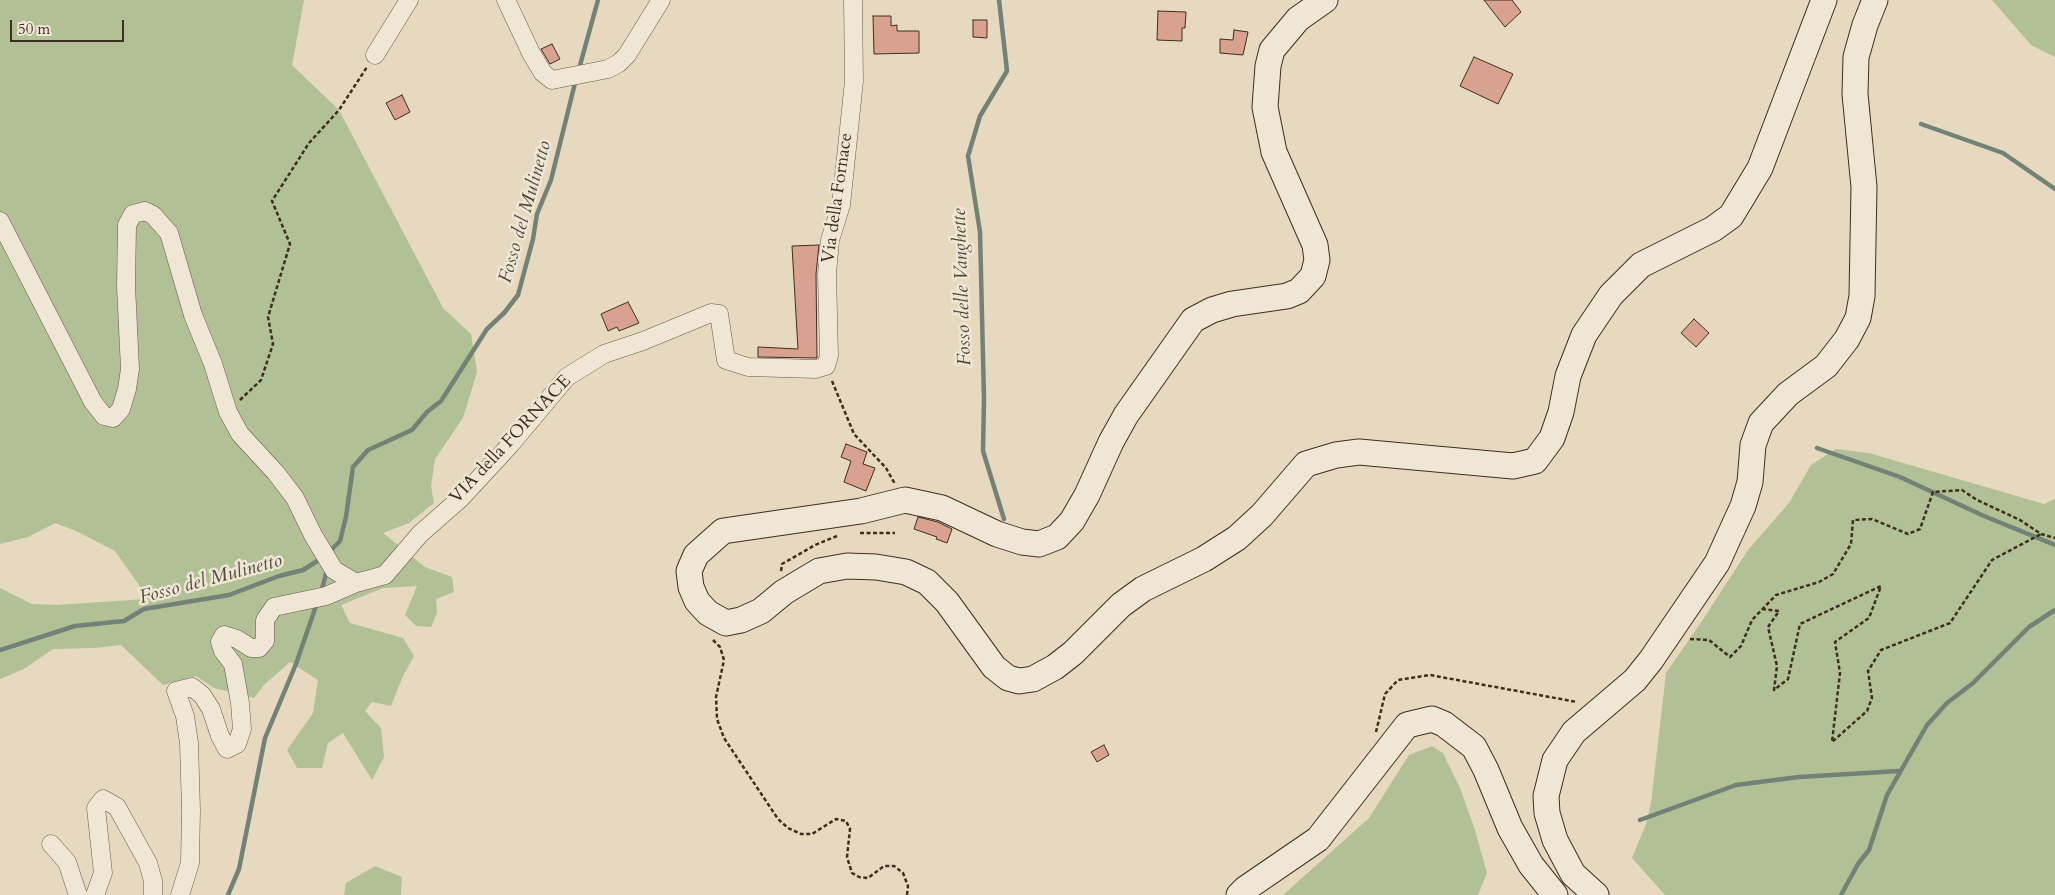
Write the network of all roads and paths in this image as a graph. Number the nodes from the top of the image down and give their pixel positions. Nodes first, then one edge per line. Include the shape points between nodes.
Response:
1 (409, 0) edge
2 (506, 0) edge
3 (661, 0) edge
4 (853, 0) edge
5 (1325, 0) edge
6 (1824, 0) edge
7 (1875, 0) edge
8 (375, 56) joint
9 (0, 221) edge
10 (826, 366) junction
11 (228, 412) junction
12 (905, 500) junction
13 (2041, 534) junction
14 (2055, 538) edge
15 (356, 583) junction
16 (1762, 609) junction
17 (1666, 638) junction
18 (712, 639) dead end
19 (51, 844) dead end
20 (78, 895) edge
21 (95, 895) edge
22 (153, 895) edge
23 (180, 895) edge
24 (907, 895) edge
25 (1239, 895) edge
26 (1555, 895) edge
27 (1596, 895) edge

1 - 8 street
2 - 3 street via 524,39 544,73 552,80 608,69 619,63
4 - 10 street, Via della Fornace via 854,81 841,205 830,240 827,274 829,356
5 - 12 main road via 1298,19 1272,50 1265,107 1274,152 1314,245 1317,260 1313,276 1299,291 1288,296 1232,304 1193,320 1126,415 1087,495 1072,521 1057,537 1039,544 1022,542 942,508
6 - 12 main road via 1760,168 1731,216 1713,229 1641,265 1611,294 1584,336 1568,376 1552,438 1535,461 1513,466 1359,452 1306,464 1262,515 1237,538 1204,559 1143,589 1121,605 1073,653 1033,679 1019,681 1008,678 994,667 947,602 927,582 906,572 847,566 819,571 761,611 726,623 708,613 697,601 689,571 696,555 723,531 861,511
7 - 17 main road via 1856,57 1855,94 1864,187 1862,296 1858,318 1826,366 1788,394 1761,423 1753,445 1750,482 1743,506 1717,563
8 - 11 path via 339,110 309,143 272,201 290,244 268,317 273,344 261,380
9 - 11 street via 93,402 104,416 113,418 121,409 130,369 127,225 134,214 145,211 153,215 169,233 193,314
10 - 12 path via 854,434 886,468
10 - 15 street, VIA della FORNACE via 816,369 748,367 726,360 719,314 711,313 604,354 567,377 510,445 461,498 420,534 385,575
11 - 15 street via 240,434 276,472 295,498 334,570
13 - 14 path
13 - 16 path via 1962,490 1933,492 1920,529 1908,534 1872,519 1853,520 1851,544 1833,574 1819,582 1776,595
13 - 16 path via 1992,560 1950,623 1881,650 1868,671 1872,698 1867,712 1832,742 1840,673 1834,642 1869,618 1881,586 1800,624 1788,679 1774,690 1777,666 1768,627 1780,611
15 - 23 street, VIA della FORNACE via 319,597 274,606 265,620 265,641 259,648 251,648 224,635 220,642 233,664 240,703 242,729 237,744 227,748 202,695 192,687 176,691 189,743 191,810 190,863
16 - 17 path via 1752,620 1741,646 1730,657 1710,640
17 - 27 main road via 1635,680 1574,732 1555,760 1546,796 1555,840 1573,874
18 - 24 path via 720,647 724,660 716,697 717,720 724,738 778,819 801,834 812,834 836,820 846,821 850,829 847,857 852,873 868,878 884,866 894,866 903,873 908,886
19 - 20 street via 67,862
21 - 22 street via 103,873 96,808 103,799 117,807 148,863
25 - 26 main road via 1318,839 1408,725 1432,719 1474,747 1510,828 1531,865

